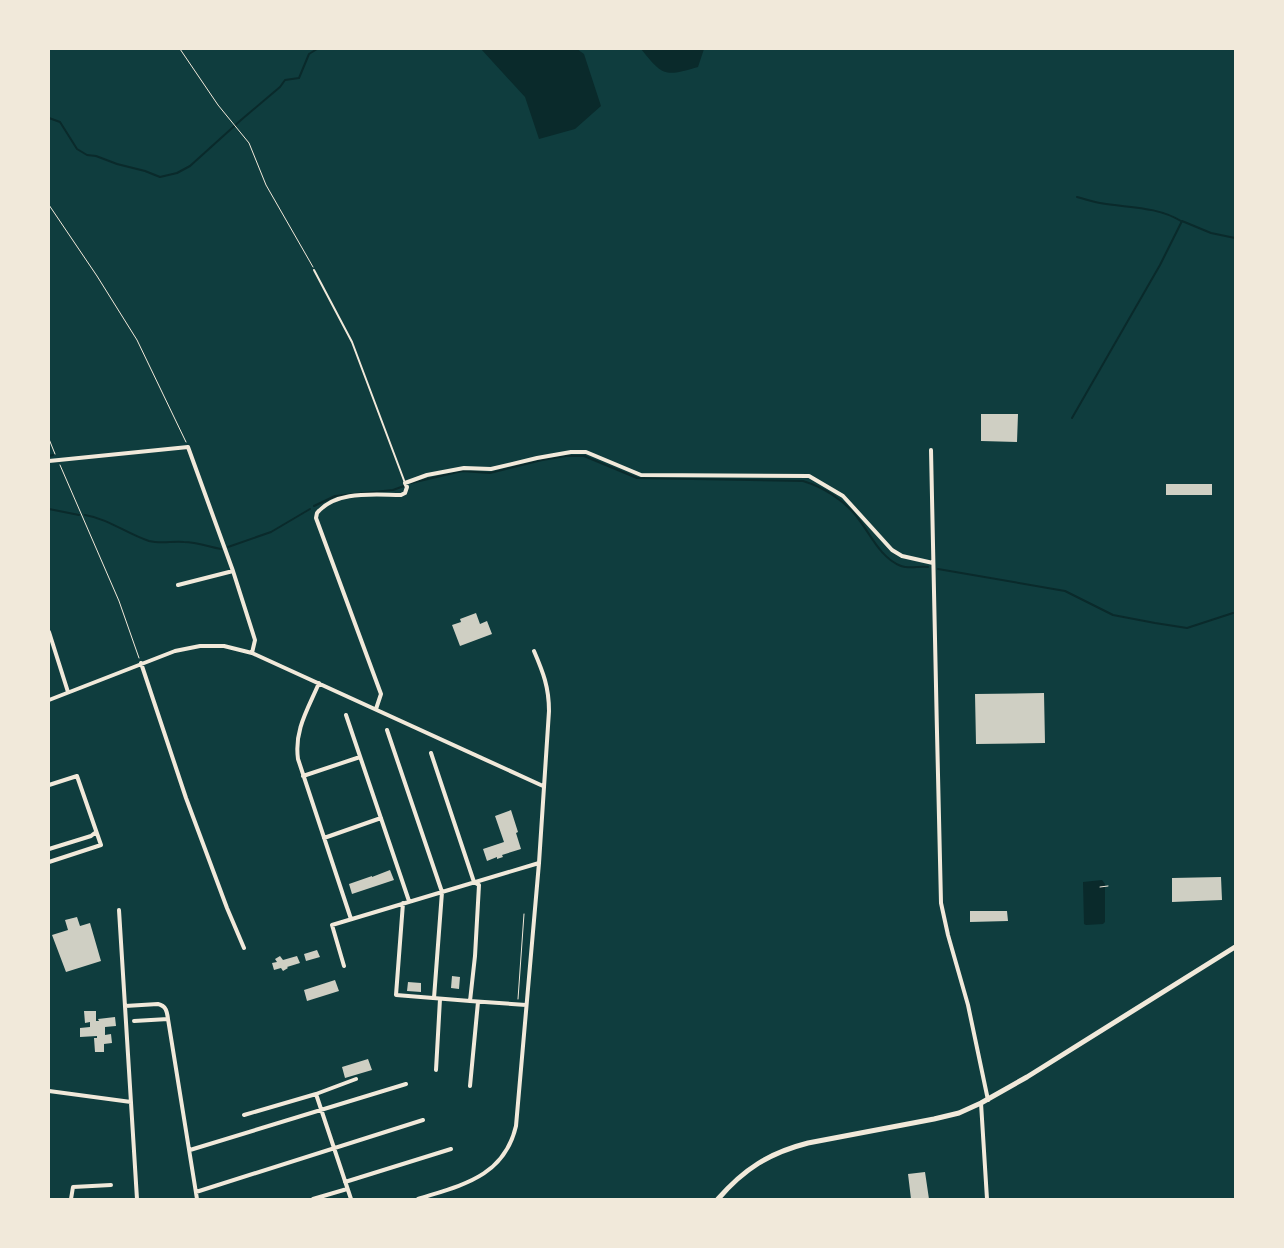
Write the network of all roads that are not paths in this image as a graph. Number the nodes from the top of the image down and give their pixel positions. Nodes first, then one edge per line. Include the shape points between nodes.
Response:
1 (314, 270) road end
2 (932, 450) dead end
3 (49, 461) edge
4 (405, 483) junction
5 (932, 563) junction
6 (233, 571) junction
7 (178, 585) dead end
8 (49, 632) edge
9 (534, 651) dead end
10 (252, 653) junction
11 (141, 663) junction
12 (319, 683) junction
13 (68, 692) junction
14 (49, 700) edge
15 (376, 709) junction
16 (346, 715) dead end
17 (387, 730) dead end
18 (431, 753) dead end
19 (360, 757) junction
20 (303, 776) junction
21 (49, 785) edge
22 (543, 786) junction
23 (381, 818) junction
24 (96, 832) junction
25 (324, 838) junction
26 (49, 849) edge
27 (49, 862) edge
28 (539, 863) junction
29 (474, 882) junction
30 (442, 892) junction
31 (409, 902) junction
32 (403, 903) junction
33 (119, 910) dead end
34 (351, 919) junction
35 (1235, 947) edge
36 (244, 948) dead end
37 (344, 966) dead end
38 (434, 998) junction
39 (440, 999) junction
40 (470, 1001) junction
41 (478, 1002) junction
42 (526, 1005) junction
43 (125, 1006) junction
44 (168, 1019) junction
45 (134, 1021) dead end
46 (436, 1070) dead end
47 (356, 1079) dead end
48 (406, 1084) dead end
49 (470, 1086) dead end
50 (49, 1091) edge
51 (316, 1094) junction
52 (988, 1100) junction
53 (130, 1102) junction
54 (981, 1103) junction
55 (321, 1110) junction
56 (244, 1115) dead end
57 (423, 1120) dead end
58 (334, 1149) junction
59 (451, 1149) dead end
60 (190, 1150) junction
61 (345, 1182) junction
62 (111, 1185) dead end
63 (347, 1189) junction
64 (196, 1192) junction
65 (70, 1199) edge
66 (137, 1199) edge
67 (197, 1199) edge
68 (313, 1199) edge
69 (351, 1199) edge
70 (418, 1199) edge
71 (718, 1199) edge
72 (987, 1199) edge

1 - 4 lane via 352,342
2 - 5 street
3 - 6 street via 188,447
4 - 5 street via 464,468 491,469 571,452 586,452 641,475 809,476 843,496 892,550
4 - 15 street via 407,487 401,495 346,497 327,504 316,518 381,694
5 - 52 street via 941,903 968,1005
6 - 7 street
6 - 10 street via 255,640
8 - 13 street
9 - 22 street via 549,693
10 - 11 street via 224,646 200,646
10 - 12 street
11 - 13 street
11 - 36 street via 186,798
12 - 15 street
12 - 20 street via 296,745
13 - 14 street
15 - 22 street
16 - 19 street
17 - 30 street
18 - 29 street
19 - 20 street
19 - 23 street
20 - 25 street
21 - 24 street via 77,776
22 - 28 street
23 - 25 street
23 - 31 street
24 - 26 street
24 - 27 street via 102,845
25 - 34 street
28 - 29 street
28 - 42 street
29 - 30 street
29 - 40 street via 480,889
30 - 31 street
30 - 38 street
31 - 32 street
32 - 34 street
32 - 38 street via 396,995
33 - 43 street
34 - 37 street via 332,925
35 - 52 main road
38 - 39 street
39 - 40 street
39 - 46 street
40 - 41 street
41 - 42 street
41 - 49 street
42 - 70 street via 516,1126 508,1148 498,1162 480,1177
43 - 44 street via 163,1005
43 - 53 street
44 - 45 street
44 - 60 street
47 - 51 street
48 - 55 street
50 - 53 street
51 - 55 street
51 - 56 street
52 - 54 main road
53 - 66 street
54 - 71 main road via 959,1113 782,1151 743,1173
54 - 72 street
55 - 58 street
55 - 60 street
57 - 58 street
58 - 61 street
58 - 64 street
59 - 61 street
60 - 64 street
61 - 63 street
62 - 65 street via 73,1187
63 - 68 street
63 - 69 street
64 - 67 street

